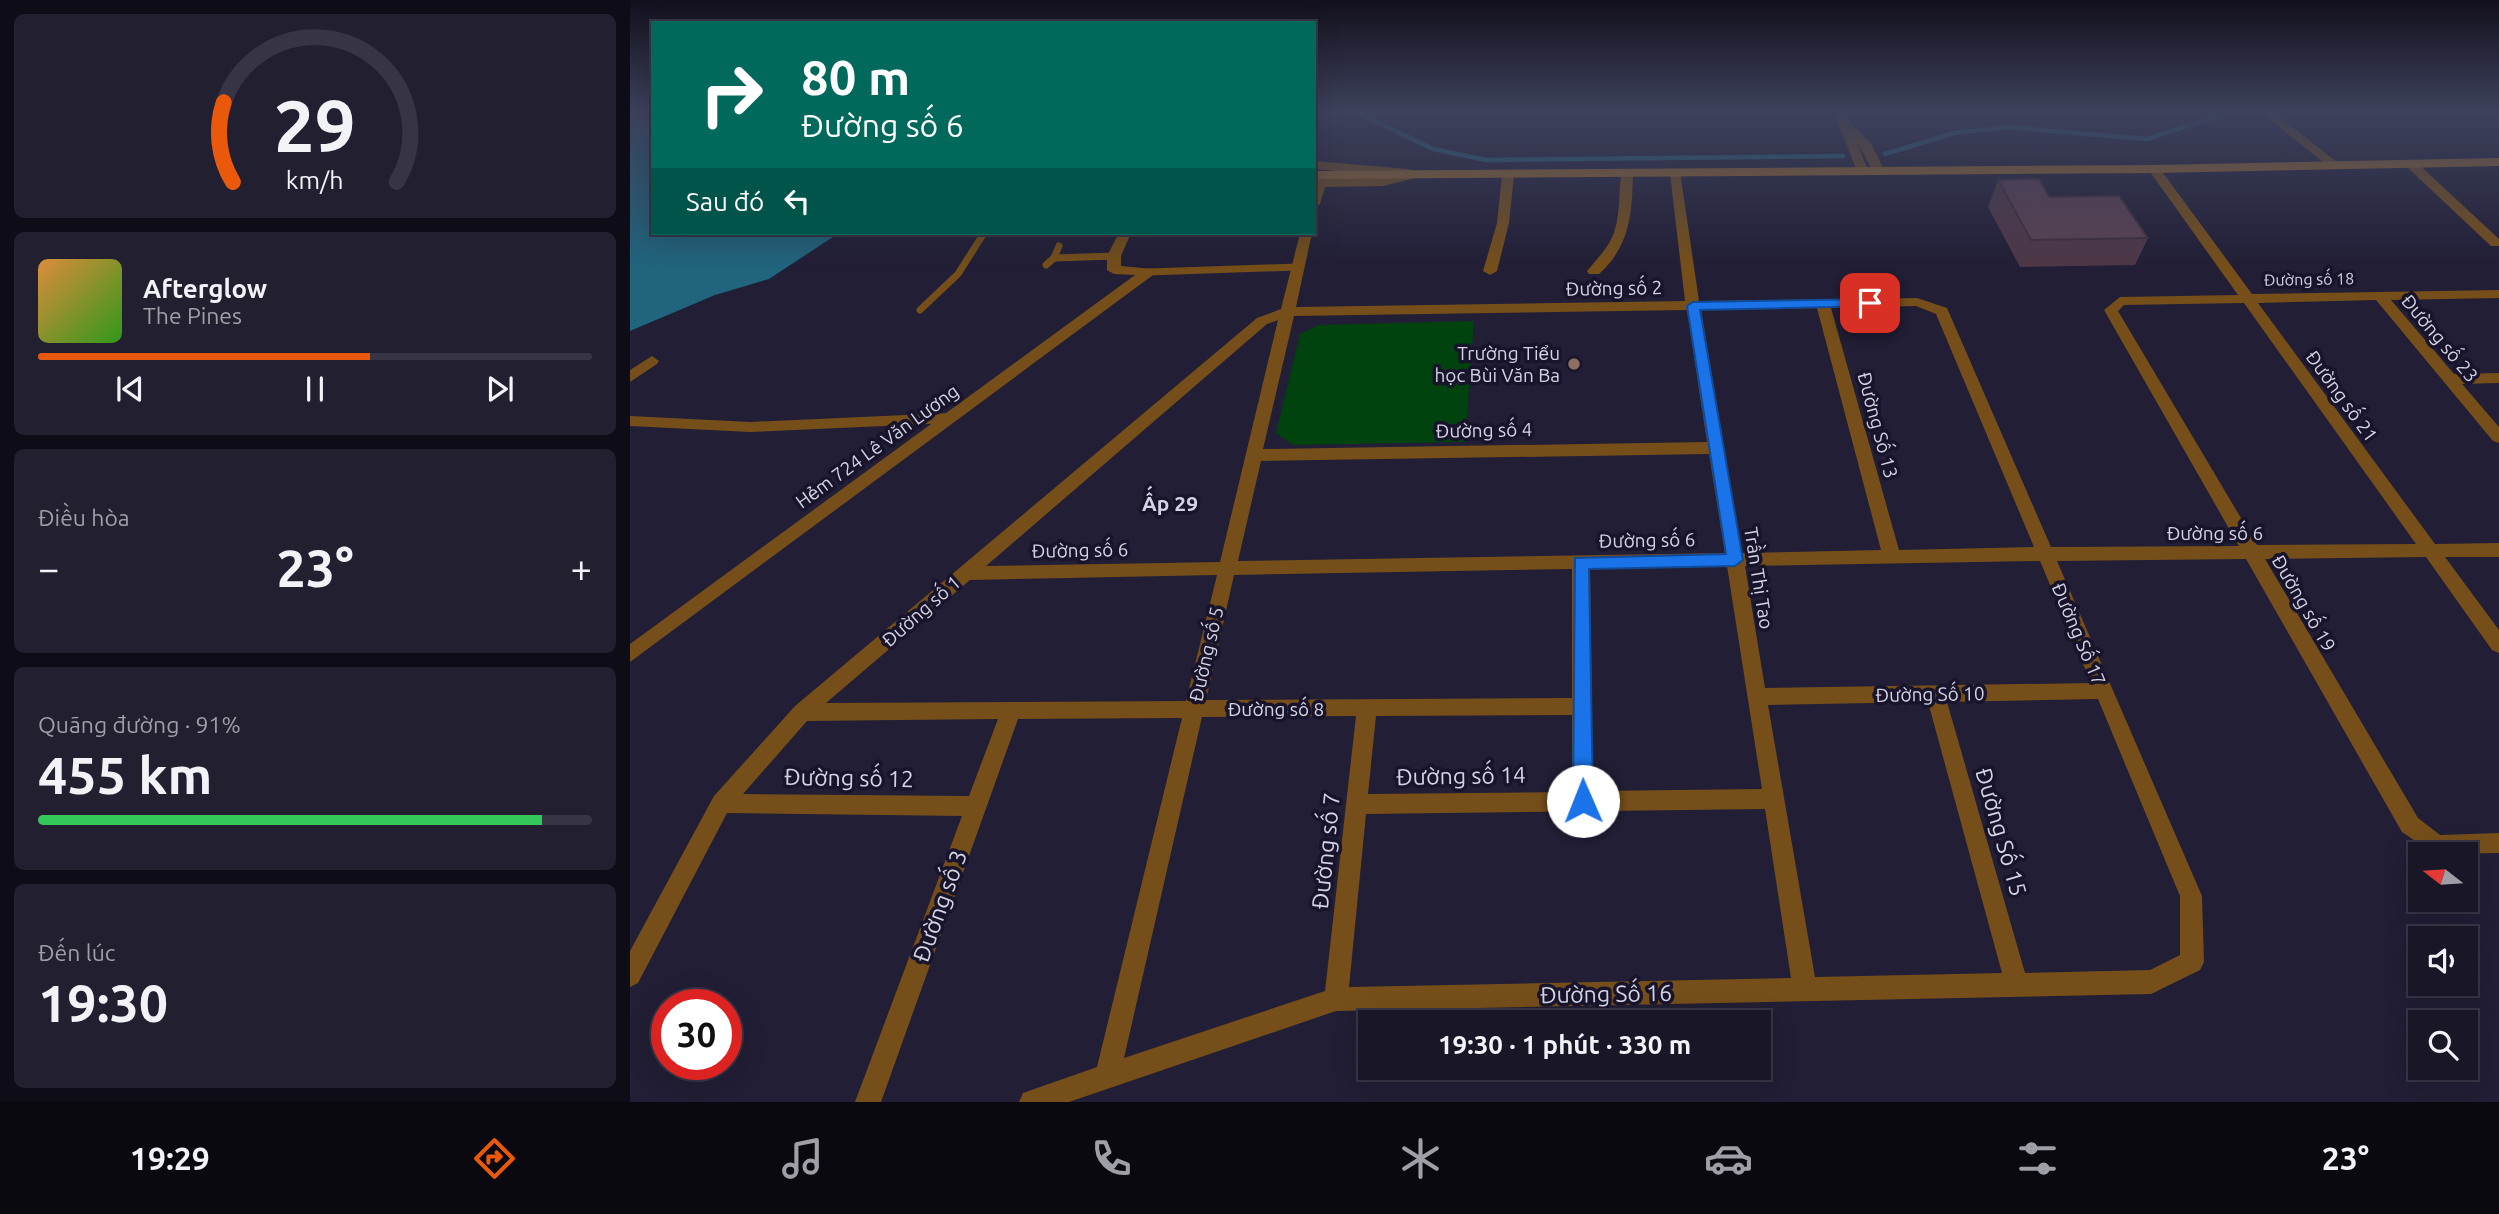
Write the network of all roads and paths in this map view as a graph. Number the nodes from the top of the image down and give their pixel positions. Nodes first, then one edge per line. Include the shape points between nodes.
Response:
1 (1858, 162) edge
2 (1874, 162) edge
3 (2331, 162) edge
4 (2499, 163) edge
5 (2411, 164) junction
6 (1316, 165) edge
7 (2336, 166) junction
8 (1878, 170) junction
9 (2154, 170) junction
10 (1862, 171) junction
11 (1627, 174) junction
12 (1676, 174) junction
13 (1422, 175) junction
14 (1508, 176) junction
15 (1316, 180) edge
16 (983, 235) edge
17 (1124, 235) edge
18 (1305, 235) edge
19 (2496, 243) dead end
20 (1059, 246) dead end
21 (1114, 256) junction
22 (1054, 258) junction
23 (1046, 265) dead end
24 (1296, 267) junction
25 (1490, 271) dead end
26 (1594, 271) dead end
27 (1148, 272) junction
28 (2499, 294) edge
29 (2379, 296) junction
30 (2247, 298) junction
31 (2120, 301) joint
32 (1823, 304) junction
33 (1693, 306) junction
34 (920, 310) dead end
35 (1942, 311) joint
36 (1286, 313) junction
37 (652, 361) dead end
38 (630, 377) edge
39 (2499, 378) edge
40 (2451, 379) junction
41 (950, 418) junction
42 (630, 421) edge
43 (2499, 437) edge
44 (1716, 448) junction
45 (1252, 455) junction
46 (2499, 550) edge
47 (2431, 551) junction
48 (2045, 554) junction
49 (2250, 554) junction
50 (1892, 557) junction
51 (1735, 560) junction
52 (1581, 562) junction
53 (1226, 569) junction
54 (964, 573) junction
55 (2499, 645) edge
56 (630, 654) edge
57 (2104, 691) junction
58 (1935, 694) junction
59 (1757, 697) junction
60 (1581, 706) junction
61 (1367, 708) junction
62 (1194, 709) junction
63 (1011, 711) junction
64 (802, 712) junction
65 (1774, 799) junction
66 (1583, 801) junction
67 (722, 803) junction
68 (1358, 804) junction
69 (976, 806) junction
70 (2499, 843) edge
71 (2192, 962) joint
72 (630, 975) edge
73 (2017, 985) junction
74 (1805, 989) junction
75 (1336, 999) junction
76 (1108, 1075) junction
77 (868, 1102) edge
78 (1032, 1102) edge

1 - 10 street
2 - 8 street
3 - 7 street
4 - 5 main road
5 - 7 main road
5 - 19 street
6 - 13 street
7 - 9 main road
8 - 9 main road
8 - 10 main road
9 - 30 street, Đường số 21
10 - 12 main road
11 - 12 main road
11 - 14 main road
11 - 26 street via 1620,237 1610,259
12 - 33 street, Trần Thị Tao
13 - 14 main road
13 - 15 main road
13 - 15 street via 1382,183
14 - 25 street via 1503,223
16 - 34 lane via 958,274
17 - 21 street
18 - 24 street, Đường số 5
20 - 22 lane
21 - 22 lane
21 - 27 street via 1112,265 1118,272
22 - 23 lane
24 - 27 lane
24 - 36 street, Đường số 5
27 - 41 street, Hẻm 724 Lê Văn Lương
28 - 29 street, Đường số 18
29 - 30 street, Đường số 18
29 - 40 street, Đường số 23
30 - 31 street, Đường số 18
30 - 47 street, Đường số 21
31 - 49 street, Đường số 19 via 2111,310
32 - 33 street, Đường số 2
32 - 35 street, Đường số 2 via 1917,302
32 - 50 street, Đường Số 13
33 - 36 street, Đường số 2
33 - 44 street, Trần Thị Tao
35 - 48 street, Đường Số 17
36 - 45 street, Đường số 5
36 - 54 street, Đường số 1 via 1262,321
37 - 38 street
39 - 40 street
40 - 43 street, Đường số 23
41 - 42 lane via 768,426
41 - 56 street, Hẻm 724 Lê Văn Lương
44 - 45 street, Đường số 4
44 - 51 street, Trần Thị Tao
45 - 53 street, Đường số 5
46 - 47 street, Đường số 6
47 - 49 street, Đường số 6
47 - 55 street, Đường số 21
48 - 49 street, Đường số 6
48 - 50 street, Đường số 6
48 - 57 street, Đường Số 17
49 - 70 street, Đường số 19 via 2410,825 2437,845
50 - 51 street, Đường số 6
51 - 52 street, Đường số 6
51 - 59 street, Trần Thị Tao
52 - 53 street, Đường số 6
52 - 60 street
53 - 54 street, Đường số 6
53 - 62 street, Đường số 5
54 - 64 street, Đường số 1
57 - 58 street, Đường Số 10
57 - 71 street, Đường Số 17 via 2191,896
58 - 59 street, Đường Số 10
58 - 73 street, Đường Số 15
59 - 65 street, Trần Thị Tao
60 - 61 street, Đường số 8
60 - 66 street
61 - 62 street, Đường số 8
61 - 68 street, Đường số 7
62 - 63 street, Đường số 8
62 - 76 street, Đường số 5
63 - 64 street, Đường số 8
63 - 69 street, Đường số 3
64 - 67 street, Đường số 1
65 - 66 street, Đường số 14
65 - 74 street, Trần Thị Tao
66 - 68 street, Đường số 14
67 - 69 street, Đường số 12
67 - 72 street, Đường số 1
68 - 75 street, Đường số 7
69 - 77 street, Đường số 3
71 - 73 street, Đường Số 16 via 2151,982
73 - 74 street, Đường Số 16
74 - 75 street, Đường Số 16
75 - 76 street, Đường Số 16
76 - 78 street, Đường Số 16

